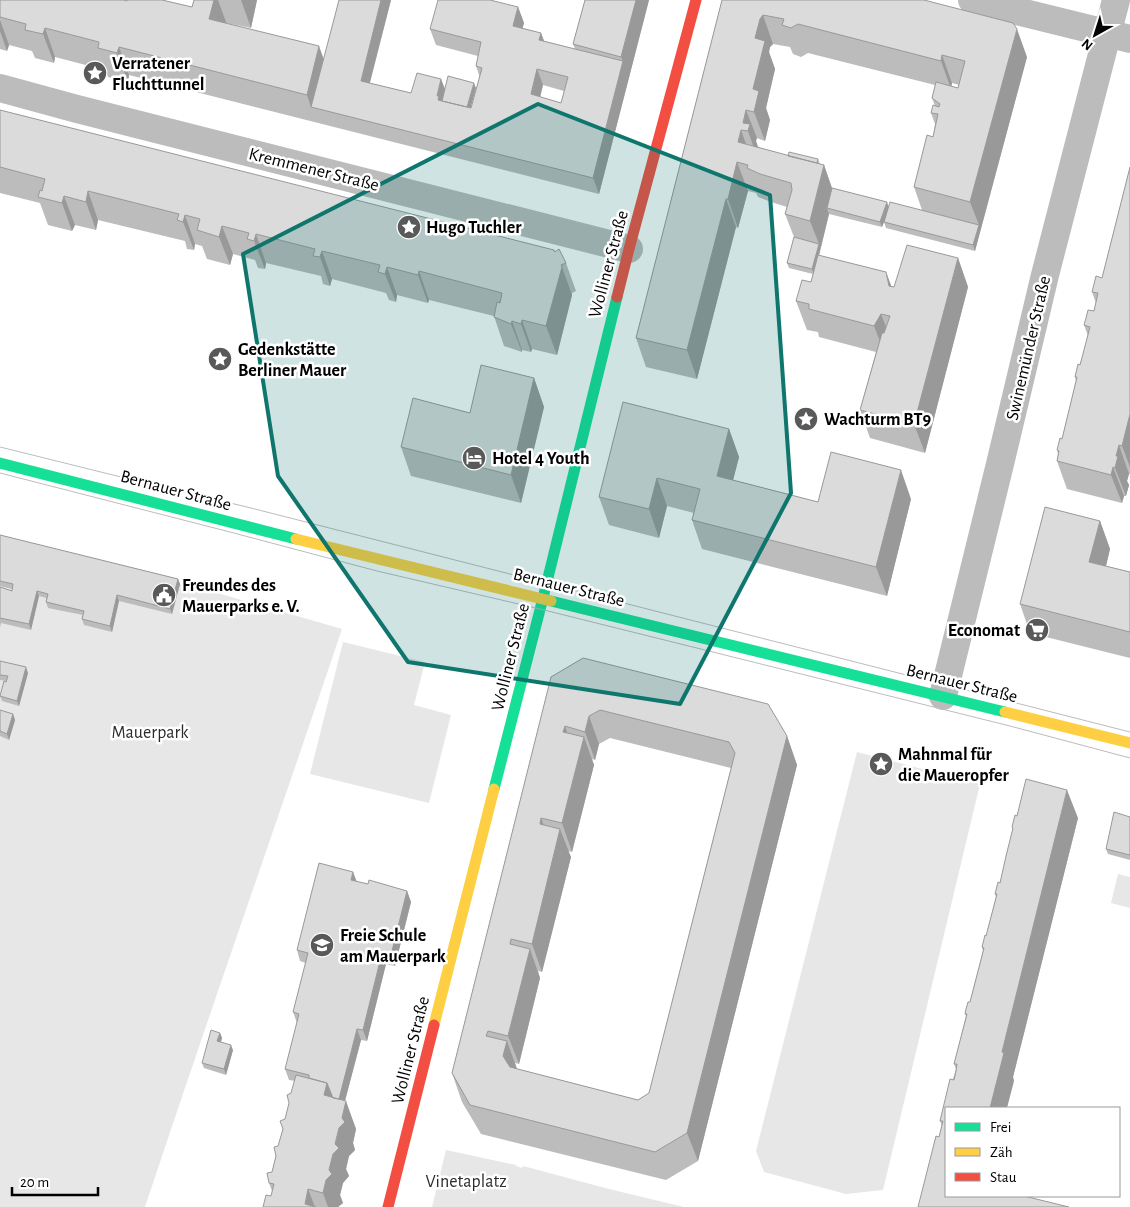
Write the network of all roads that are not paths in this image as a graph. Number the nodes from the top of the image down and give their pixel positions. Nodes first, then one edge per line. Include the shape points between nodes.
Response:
1 (696, 0) edge
2 (972, 0) edge
3 (1116, 0) edge
4 (1119, 36) edge
5 (0, 88) edge
6 (628, 249) junction
7 (0, 463) edge
8 (543, 598) junction
9 (943, 696) junction
10 (1130, 743) edge
11 (388, 1207) edge

1 - 6 street, Wolliner Straße
2 - 4 street
3 - 4 street, Swinemünder Straße
4 - 9 street, Swinemünder Straße via 1045,275
5 - 6 street, Kremmener Straße
6 - 8 street, Wolliner Straße
7 - 8 street, Bernauer Straße
8 - 9 street, Bernauer Straße
8 - 11 street, Wolliner Straße
9 - 10 street, Bernauer Straße

